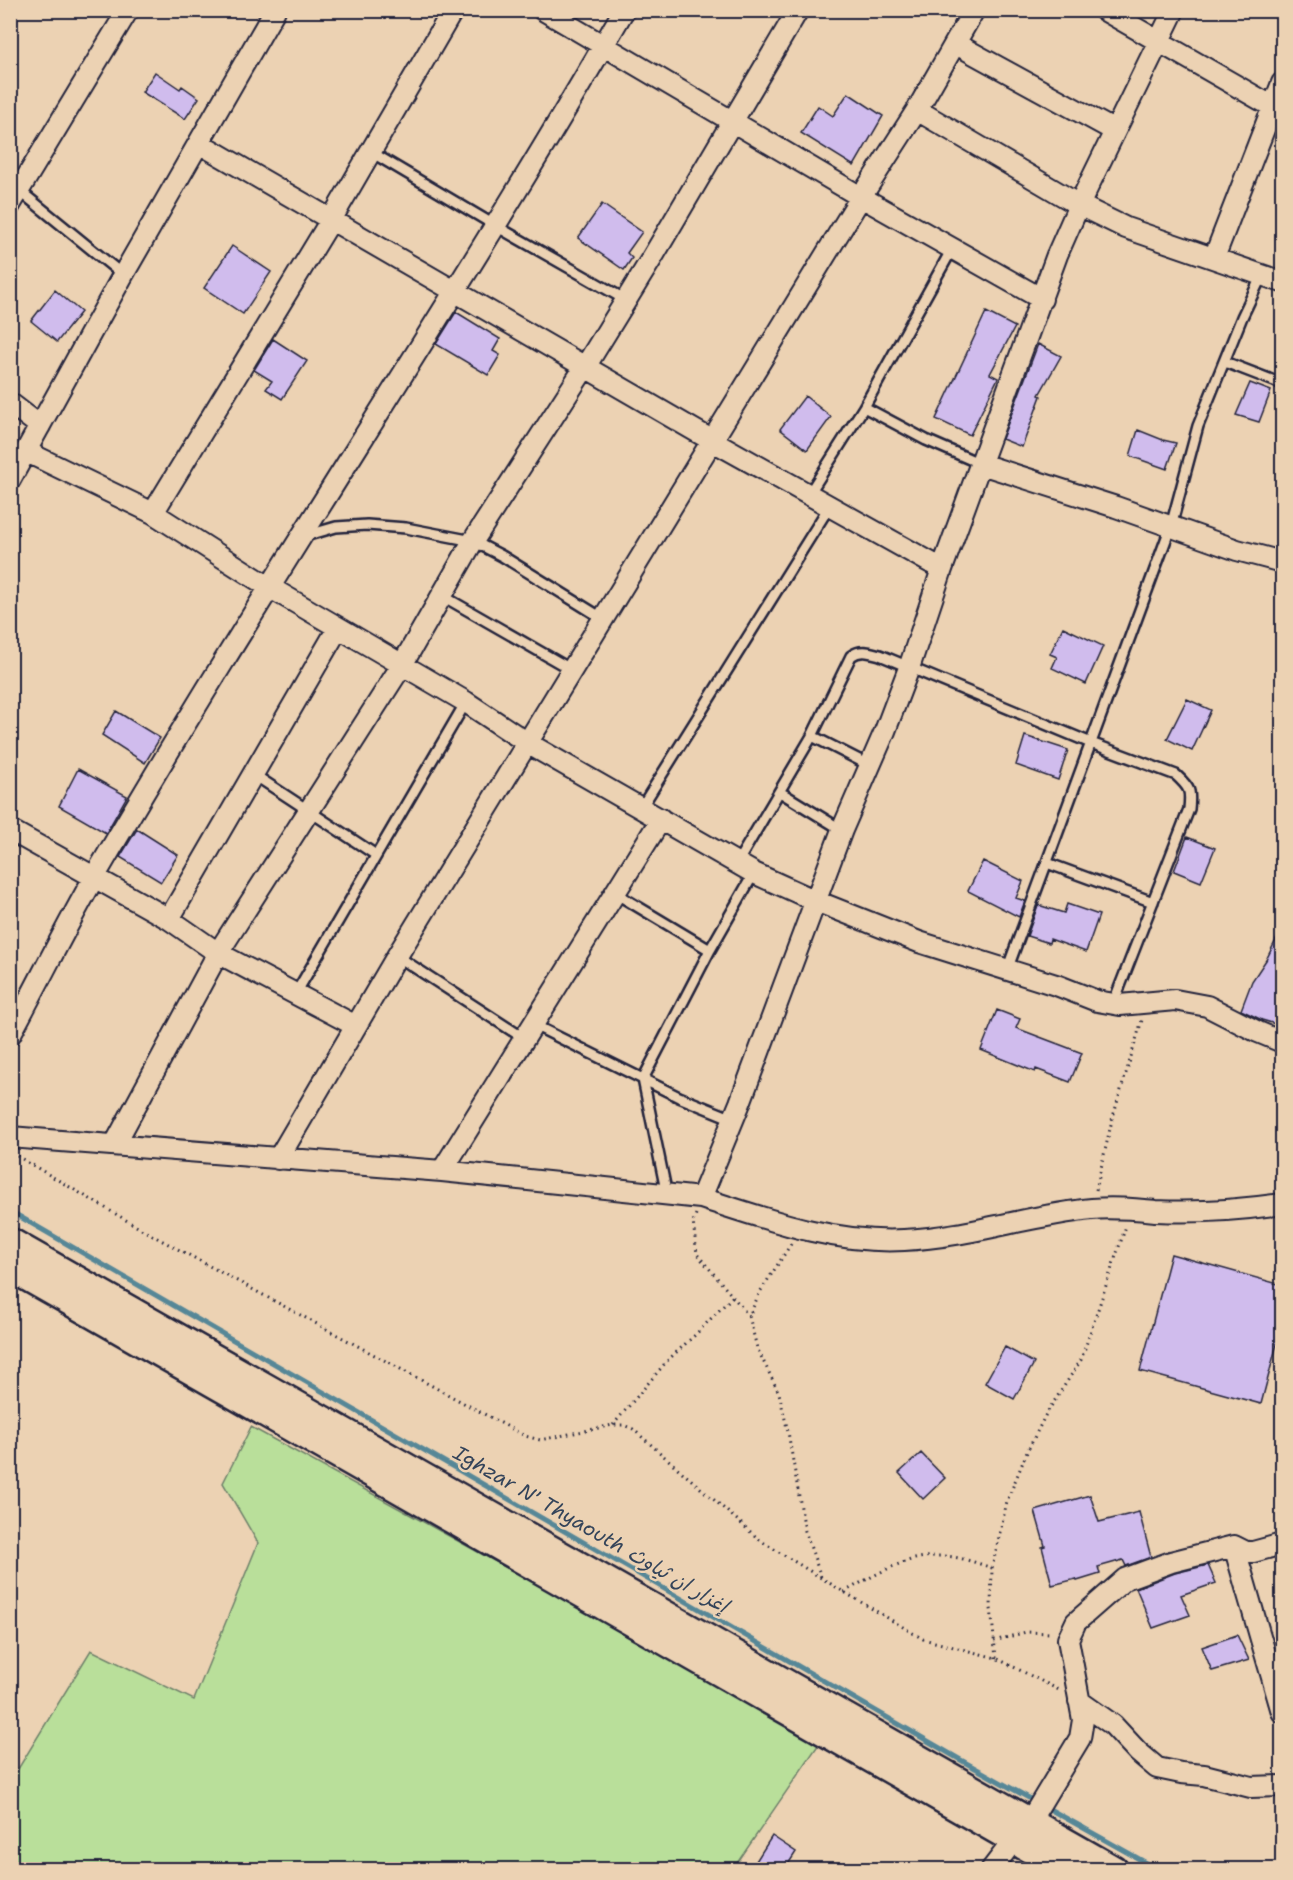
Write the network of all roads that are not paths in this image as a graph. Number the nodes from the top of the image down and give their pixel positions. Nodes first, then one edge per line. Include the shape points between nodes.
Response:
1 (128, 10) edge
2 (275, 10) edge
3 (453, 10) edge
4 (543, 10) edge
5 (624, 10) edge
6 (798, 10) edge
7 (975, 10) edge
8 (1104, 10) edge
9 (1174, 10) edge
10 (1159, 42) junction
11 (956, 44) junction
12 (603, 47) junction
13 (1282, 83) edge
14 (917, 110) junction
15 (1278, 110) edge
16 (733, 123) junction
17 (1115, 131) junction
18 (199, 143) junction
19 (371, 152) junction
20 (861, 197) junction
21 (15, 198) edge
22 (1079, 205) junction
23 (331, 220) junction
24 (496, 226) junction
25 (952, 249) junction
26 (1214, 258) junction
27 (123, 275) junction
28 (1262, 275) junction
29 (1282, 282) edge
30 (457, 292) junction
31 (1042, 299) junction
32 (626, 300) junction
33 (1225, 362) junction
34 (585, 367) junction
35 (1282, 384) edge
36 (10, 403) edge
37 (864, 407) junction
38 (40, 426) junction
39 (713, 441) junction
40 (27, 452) junction
41 (981, 464) junction
42 (10, 480) edge
43 (808, 494) junction
44 (830, 507) junction
45 (153, 513) junction
46 (1172, 526) junction
47 (300, 537) junction
48 (473, 541) junction
49 (1282, 562) edge
50 (942, 569) junction
51 (269, 587) junction
52 (441, 595) junction
53 (602, 618) junction
54 (338, 628) junction
55 (402, 665) junction
56 (909, 668) junction
57 (572, 670) junction
58 (466, 702) junction
59 (812, 736) junction
60 (1091, 743) junction
61 (528, 744) junction
62 (869, 765) junction
63 (253, 774) junction
64 (780, 792) junction
65 (641, 807) junction
66 (309, 811) junction
67 (661, 819) junction
68 (10, 830) edge
69 (842, 830) junction
70 (376, 855) junction
71 (1047, 863) junction
72 (746, 868) junction
73 (94, 878) junction
74 (615, 893) junction
75 (816, 901) junction
76 (1153, 902) junction
77 (169, 919) junction
78 (710, 950) junction
79 (218, 953) junction
80 (397, 956) junction
81 (1007, 970) junction
82 (296, 993) junction
83 (1113, 1004) junction
84 (356, 1026) junction
85 (529, 1032) junction
86 (10, 1035) edge
87 (1282, 1042) edge
88 (643, 1079) junction
89 (732, 1119) junction
90 (10, 1137) edge
91 (115, 1144) junction
92 (278, 1160) junction
93 (442, 1172) junction
94 (667, 1195) junction
95 (701, 1198) junction
96 (1282, 1204) edge
97 (10, 1242) edge
98 (10, 1267) edge
99 (1282, 1544) edge
100 (1234, 1546) junction
101 (1079, 1701) junction
102 (1282, 1712) edge
103 (1282, 1786) edge
104 (1026, 1824) junction
105 (991, 1869) edge
106 (1067, 1869) edge
107 (1114, 1869) edge

1 - 21 street
2 - 18 street
3 - 19 street
4 - 12 street
5 - 12 street
6 - 16 street
7 - 11 street
8 - 10 street
9 - 10 street
10 - 15 street
10 - 17 street
11 - 14 street
11 - 17 street
12 - 16 street
12 - 24 street
13 - 15 street
14 - 20 street
14 - 22 street
15 - 26 street
16 - 20 street
16 - 32 street
17 - 22 street
18 - 23 street
18 - 27 street
19 - 23 street
19 - 24 lane
20 - 25 street
20 - 39 street
21 - 27 lane
22 - 26 street via 1126,228
22 - 31 street
23 - 30 street
23 - 45 street
24 - 30 street
24 - 32 lane
25 - 31 street
25 - 37 lane
26 - 28 street
27 - 38 street
28 - 29 street
28 - 33 lane
30 - 34 street
30 - 47 street
31 - 41 street
32 - 34 street
33 - 35 lane
33 - 46 lane via 1198,426
34 - 39 street
34 - 48 street
36 - 38 street
37 - 41 lane
37 - 43 lane
38 - 40 street
39 - 43 street
39 - 53 street
40 - 42 street
40 - 45 street
41 - 46 street
41 - 50 street
43 - 44 street
44 - 50 street
44 - 65 lane
45 - 51 street
46 - 49 street
46 - 60 lane
47 - 48 lane via 336,527 367,525
47 - 51 street
48 - 52 street
48 - 53 lane
50 - 56 street
51 - 54 street
51 - 73 street
52 - 55 street
52 - 57 lane
53 - 57 street
54 - 55 street
54 - 63 street
55 - 58 street
55 - 66 street
56 - 59 lane via 880,655 856,652
56 - 60 lane
56 - 62 street
57 - 61 street
58 - 61 street
58 - 70 lane
59 - 62 lane
59 - 64 lane
60 - 71 lane
60 - 76 lane via 1176,775 1191,792 1189,809
61 - 65 street
61 - 80 street
62 - 69 street
63 - 66 lane
63 - 77 street
64 - 69 lane
64 - 72 lane
65 - 67 street
66 - 70 lane
66 - 79 street
67 - 72 street
67 - 74 street
68 - 73 street
69 - 75 street
70 - 82 lane
71 - 76 lane
71 - 81 lane
72 - 75 street
72 - 78 lane
73 - 77 street
73 - 86 street
74 - 78 lane
74 - 85 street
75 - 81 street via 919,942
75 - 89 street
76 - 83 lane
77 - 79 street
78 - 88 lane
79 - 82 street
79 - 91 street
80 - 84 street
80 - 85 lane
81 - 83 street
82 - 84 street
83 - 87 street via 1175,1000 1207,1006
84 - 92 street
85 - 88 lane
85 - 93 street
88 - 89 lane
88 - 94 lane
89 - 95 street
90 - 91 street
91 - 92 street
92 - 93 street
93 - 94 street
94 - 95 street
95 - 96 street via 800,1229 864,1239 903,1240 1092,1209 1216,1211
97 - 104 street
98 - 104 street
99 - 100 street via 1253,1552
100 - 101 street via 1125,1579 1076,1622 1068,1639
100 - 102 street
101 - 103 street via 1113,1725 1157,1768 1251,1787
101 - 104 street via 1083,1720 1080,1738
104 - 105 street
104 - 106 street
104 - 107 street

